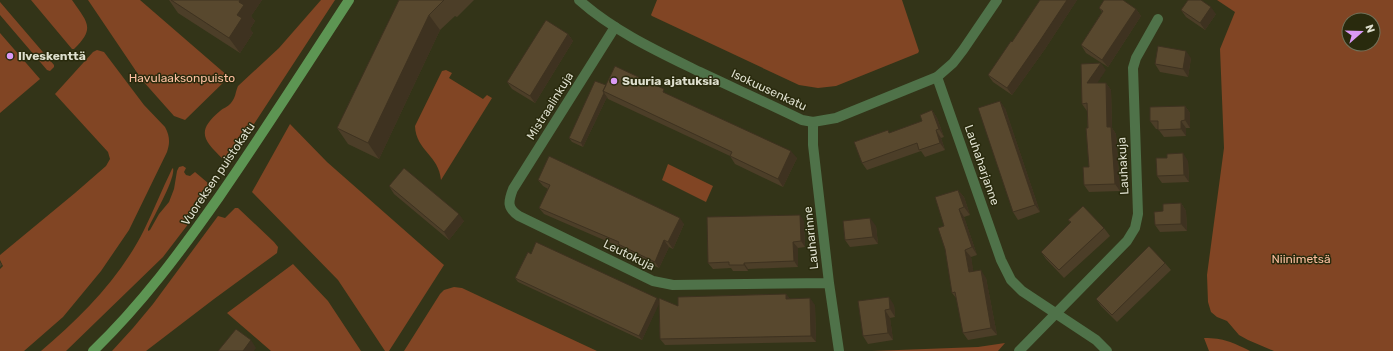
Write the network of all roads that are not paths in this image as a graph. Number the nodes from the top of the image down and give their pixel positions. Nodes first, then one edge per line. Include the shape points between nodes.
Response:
1 (349, 0) edge
2 (579, 0) edge
3 (996, 0) edge
4 (1158, 19) dead end
5 (615, 27) junction
6 (937, 78) junction
7 (812, 122) junction
8 (509, 199) joint
9 (829, 283) junction
10 (1055, 314) junction
11 (93, 351) edge
12 (839, 351) edge
13 (1019, 351) edge
14 (1107, 351) edge

1 - 11 main road, Vuoreksen puistokatu via 208,213 162,276
2 - 5 street, Isokuusenkatu
3 - 6 street, Isokuusenkatu via 963,50
4 - 10 street, Lauhakuja via 1133,68 1138,214 1135,228 1127,241
5 - 7 street, Isokuusenkatu via 662,54 802,120
5 - 8 street, Mistraalinkuja
6 - 7 street, Isokuusenkatu via 836,118
6 - 10 street, Lauhaharjanne via 1007,274 1016,286
7 - 9 street, Lauharinne
8 - 9 street, Leutokuja via 512,211 519,216 653,281 673,284
9 - 12 street, Lauharinne
10 - 13 street, Lauhakuja
10 - 14 street, Lauhaharjanne via 1096,340

